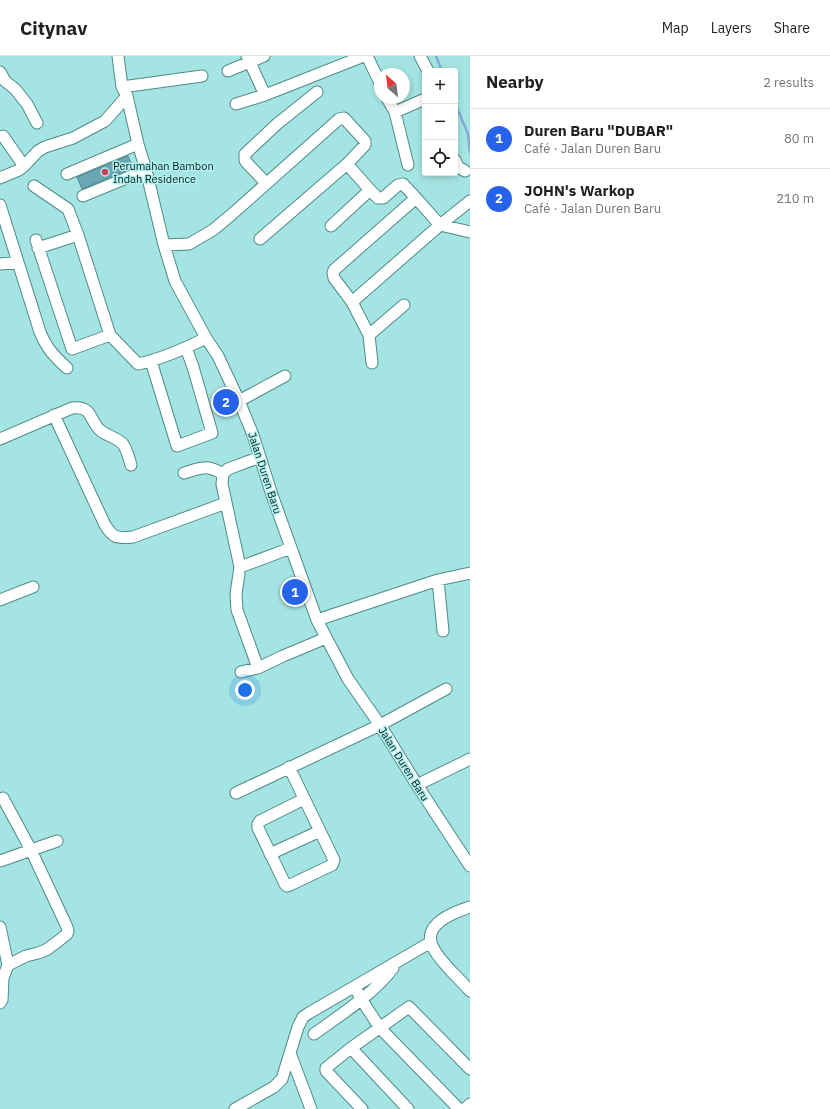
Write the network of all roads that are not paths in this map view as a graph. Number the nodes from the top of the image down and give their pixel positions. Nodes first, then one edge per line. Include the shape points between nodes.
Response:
1 (118, 56) edge
2 (264, 56) edge
3 (365, 56) edge
4 (420, 56) edge
5 (248, 59) edge
6 (426, 68) edge
7 (228, 71) dead end
8 (0, 72) edge
9 (374, 72) edge
10 (202, 76) dead end
11 (125, 92) junction
12 (317, 92) dead end
13 (265, 95) junction
14 (422, 101) edge
15 (236, 104) dead end
16 (390, 104) edge
17 (395, 112) junction
18 (37, 123) dead end
19 (3, 136) dead end
20 (138, 144) junction
21 (347, 164) junction
22 (408, 165) dead end
23 (24, 166) junction
24 (458, 167) edge
25 (146, 170) junction
26 (465, 171) dead end
27 (67, 174) dead end
28 (1, 176) edge
29 (266, 184) junction
30 (34, 186) dead end
31 (370, 190) junction
32 (83, 196) dead end
33 (416, 198) junction
34 (470, 201) edge
35 (0, 205) edge
36 (440, 225) junction
37 (331, 226) dead end
38 (470, 232) edge
39 (78, 235) junction
40 (260, 239) dead end
41 (164, 245) junction
42 (18, 262) junction
43 (0, 264) edge
44 (352, 302) junction
45 (404, 305) dead end
46 (110, 335) junction
47 (368, 335) junction
48 (206, 338) junction
49 (186, 348) junction
50 (151, 361) junction
51 (372, 363) dead end
52 (67, 368) dead end
53 (285, 376) dead end
54 (239, 401) junction
55 (54, 415) junction
56 (1, 435) edge
57 (260, 457) junction
58 (131, 465) dead end
59 (184, 474) dead end
60 (223, 474) junction
61 (226, 503) junction
62 (291, 548) junction
63 (240, 567) junction
64 (470, 573) edge
65 (438, 580) junction
66 (33, 587) dead end
67 (0, 600) edge
68 (317, 620) junction
69 (443, 632) dead end
70 (326, 638) junction
71 (258, 668) junction
72 (241, 672) dead end
73 (446, 689) dead end
74 (380, 725) junction
75 (470, 759) edge
76 (289, 768) junction
77 (417, 785) junction
78 (236, 793) dead end
79 (3, 798) dead end
80 (304, 799) junction
81 (320, 831) junction
82 (57, 841) dead end
83 (31, 850) junction
84 (270, 854) junction
85 (0, 861) edge
86 (470, 866) edge
87 (470, 907) edge
88 (0, 928) edge
89 (431, 942) junction
90 (398, 961) junction
91 (8, 965) junction
92 (354, 987) junction
93 (470, 991) edge
94 (361, 999) junction
95 (0, 1003) edge
96 (380, 1028) junction
97 (314, 1034) dead end
98 (351, 1048) junction
99 (290, 1054) junction
100 (470, 1069) edge
101 (470, 1104) edge
102 (235, 1109) edge
103 (311, 1109) edge
104 (362, 1109) edge
105 (408, 1109) edge
106 (459, 1109) edge
107 (464, 1109) edge

1 - 11 street, Jalan Duren Baru
2 - 5 street
3 - 9 street
3 - 13 street
4 - 6 street
5 - 7 street
5 - 13 street
8 - 18 street via 27,104
10 - 11 street
11 - 20 street, Jalan Duren Baru
11 - 23 street via 105,121 73,138 45,147
12 - 29 street via 245,154 246,162
13 - 15 street
14 - 17 street
16 - 17 street
17 - 22 street
19 - 23 street
20 - 25 street, Jalan Duren Baru
20 - 27 street
21 - 29 street via 366,143 342,118
21 - 31 street
21 - 40 street
23 - 28 street
24 - 26 street
25 - 32 street
25 - 41 street, Jalan Duren Baru
29 - 41 street via 203,237 189,244
30 - 39 street via 68,210
31 - 33 street via 378,198 383,198 401,183
31 - 37 street
33 - 36 street
33 - 44 street via 334,270 334,278
34 - 36 street
35 - 42 street
36 - 38 street
36 - 44 street
39 - 46 street
39 - 46 street via 37,244 72,349
41 - 48 street, Jalan Duren Baru via 175,281
42 - 43 street
42 - 52 street via 46,345
44 - 47 street
45 - 47 street
46 - 50 street via 138,364
47 - 51 street
48 - 49 street
48 - 54 street, Jalan Duren Baru via 218,356
49 - 50 street
49 - 50 street via 212,434 177,446
53 - 54 street
54 - 57 street, Jalan Duren Baru
55 - 56 street
55 - 58 street via 72,408 80,407 86,410 101,431 124,446
55 - 61 street via 104,525 111,534 120,538 133,537
57 - 60 street via 233,467
57 - 62 street, Jalan Duren Baru
59 - 60 street via 200,468 213,468
60 - 61 street via 222,484
61 - 63 street
62 - 63 street
62 - 68 street, Jalan Duren Baru
63 - 71 street via 236,594 237,610
64 - 65 street
65 - 68 street
65 - 69 street
66 - 67 street
68 - 70 street, Jalan Duren Baru
70 - 71 street
70 - 74 street, Jalan Duren Baru via 348,679
71 - 72 street
73 - 74 street
74 - 76 street
74 - 77 street, Jalan Duren Baru
75 - 77 street
76 - 78 street
76 - 80 street
77 - 86 street, Jalan Duren Baru
79 - 83 street
80 - 81 street
80 - 84 street via 258,824
81 - 84 street
81 - 84 street via 334,863 290,885 285,884
82 - 83 street
83 - 85 street
83 - 91 street via 68,931 64,938 46,950
87 - 89 street via 446,917 436,925 431,934
88 - 91 street
89 - 90 street
89 - 93 street via 435,953
90 - 92 street
90 - 94 street
91 - 95 street via 3,978
92 - 94 street
92 - 99 street via 303,1017
94 - 96 street
94 - 97 street
96 - 98 street
96 - 100 street via 409,1007
96 - 106 street
98 - 104 street via 326,1070
98 - 105 street
99 - 102 street via 279,1084
99 - 103 street
101 - 107 street

